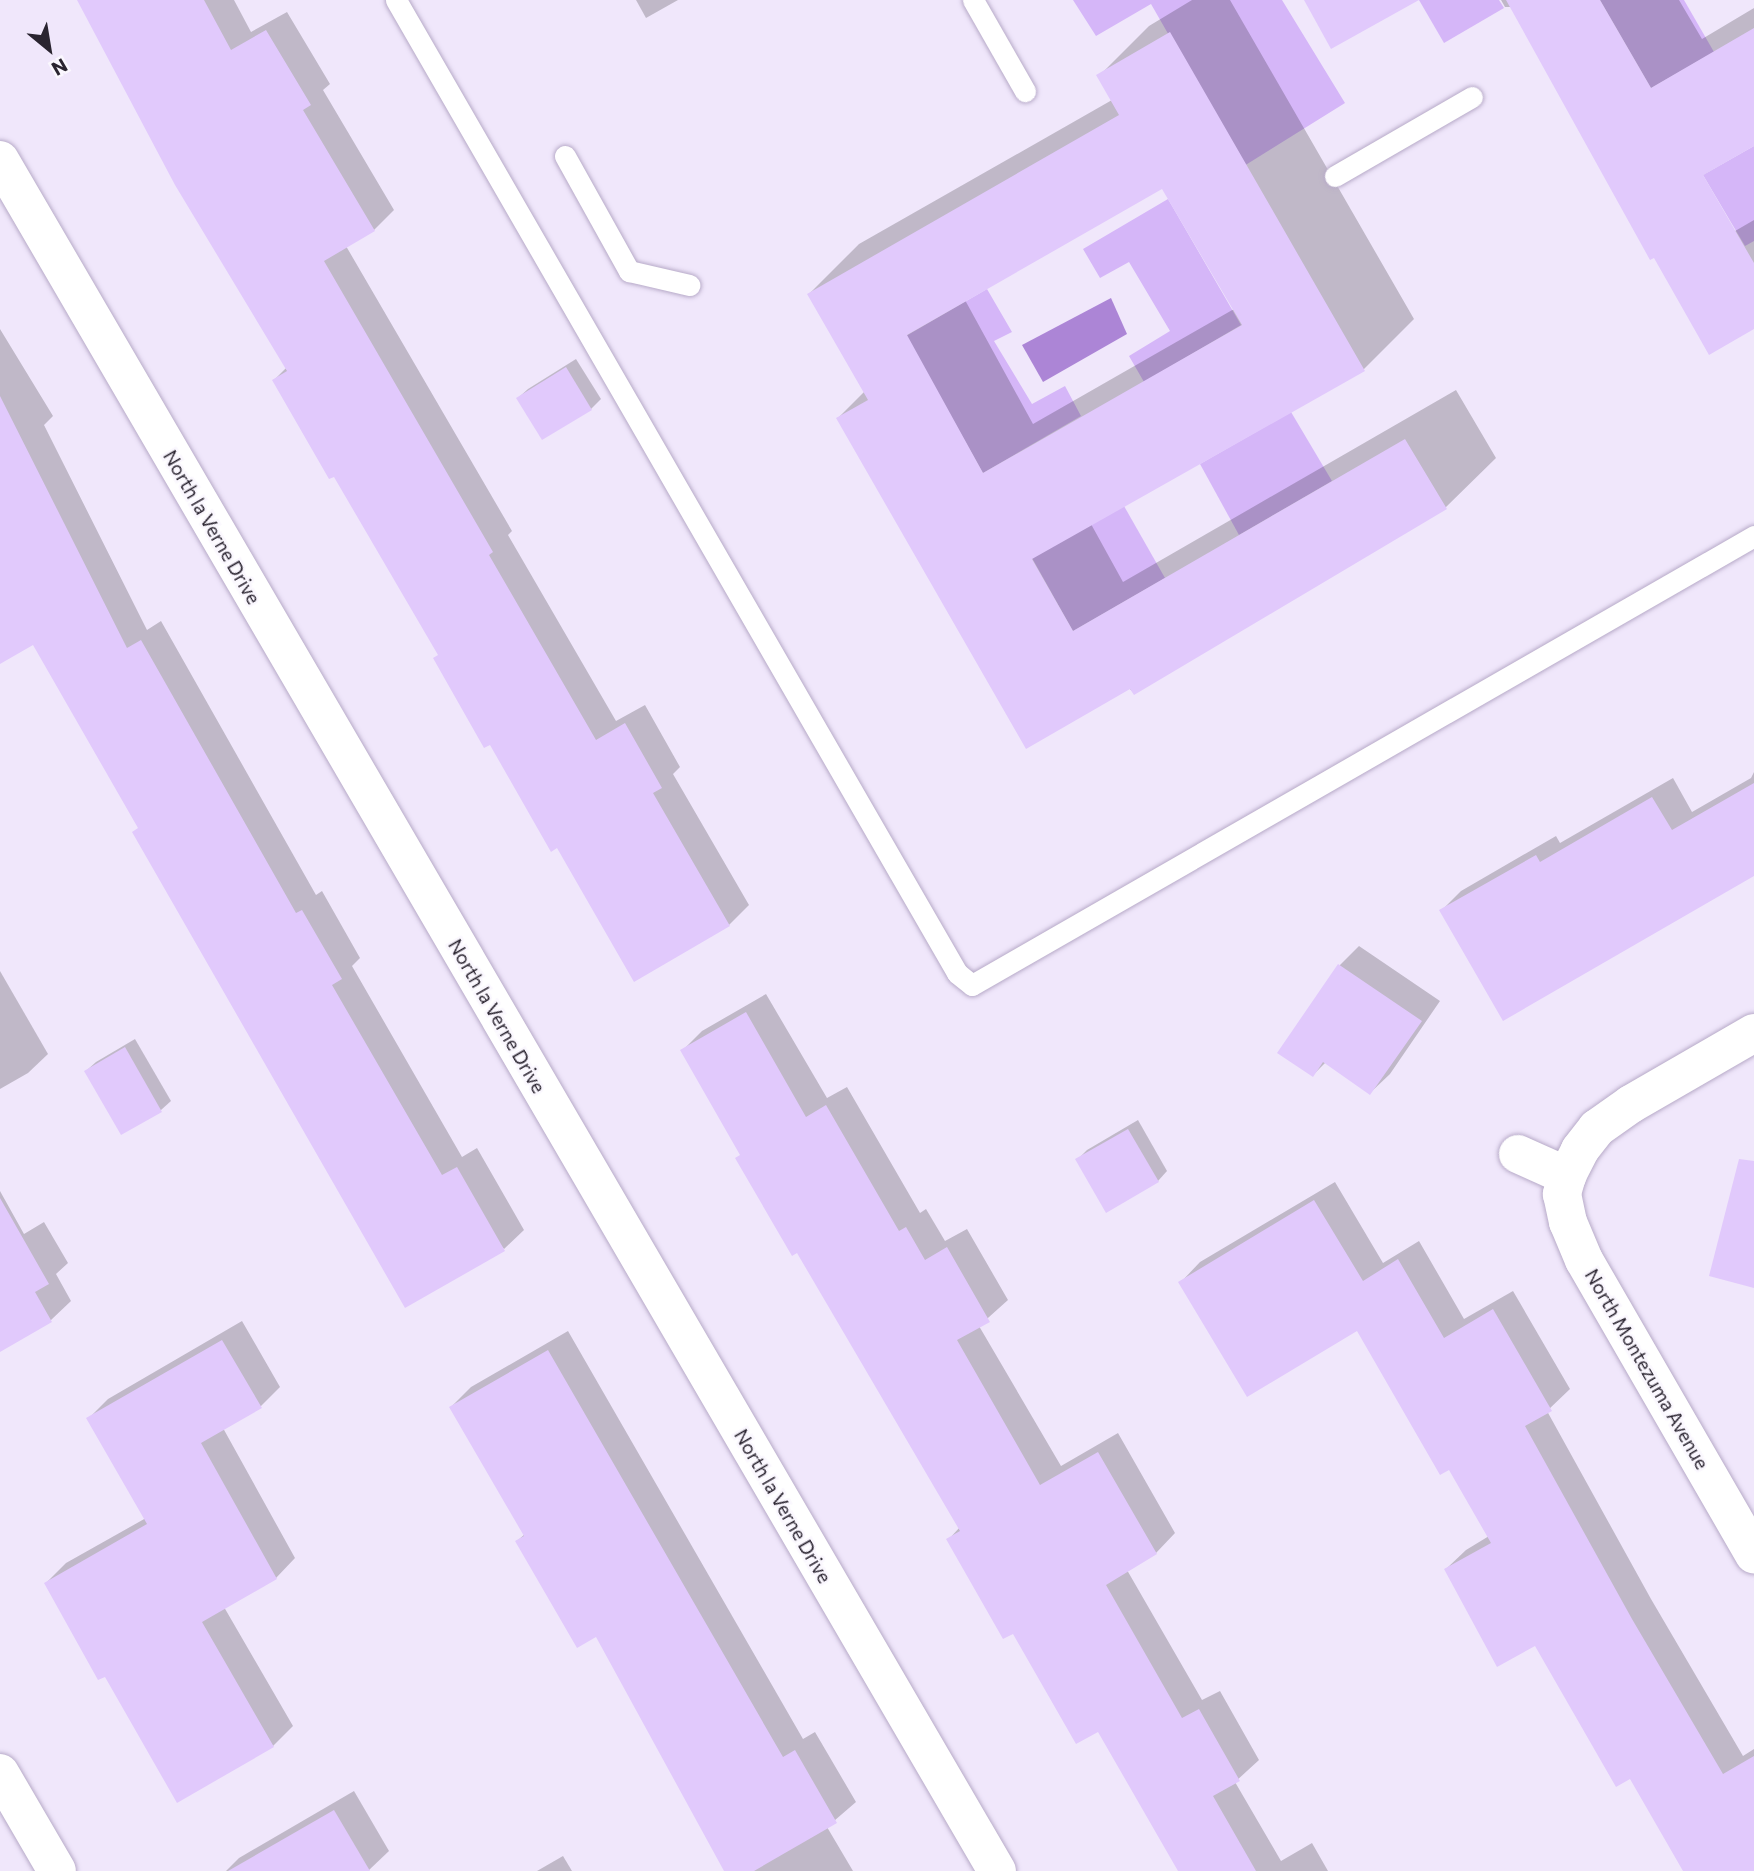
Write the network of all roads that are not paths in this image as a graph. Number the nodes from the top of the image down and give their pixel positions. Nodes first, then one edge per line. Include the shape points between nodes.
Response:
1 (396, 0) edge
2 (973, 0) edge
3 (1026, 91) dead end
4 (1472, 97) dead end
5 (565, 156) dead end
6 (0, 160) edge
7 (1335, 176) dead end
8 (689, 285) dead end
9 (1754, 536) edge
10 (1754, 1033) edge
11 (1518, 1154) dead end
12 (1567, 1175) junction
13 (1754, 1554) edge
14 (0, 1773) edge
15 (57, 1871) edge
16 (997, 1871) edge

1 - 9 lane via 957,973 972,985
2 - 3 lane
4 - 7 lane
5 - 8 lane via 629,271
6 - 16 street, North la Verne Drive
10 - 12 street via 1597,1128
11 - 12 street
12 - 13 street, North Montezuma Avenue via 1562,1194 1584,1260
14 - 15 street

